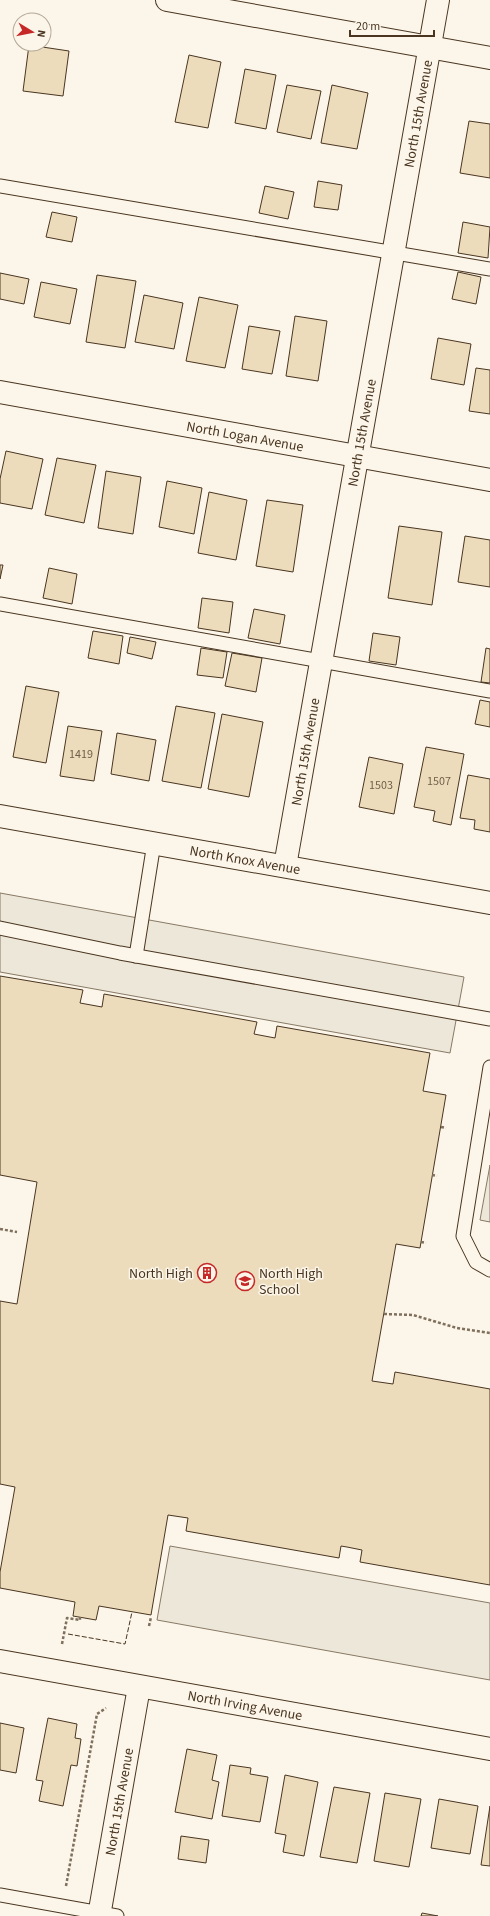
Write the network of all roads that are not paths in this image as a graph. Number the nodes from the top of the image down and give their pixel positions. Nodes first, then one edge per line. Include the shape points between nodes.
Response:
1 (167, 0) edge
2 (438, 0) edge
3 (430, 47) junction
4 (490, 58) edge
5 (0, 186) edge
6 (394, 251) junction
7 (490, 269) edge
8 (0, 392) edge
9 (358, 455) junction
10 (490, 480) edge
11 (0, 604) edge
12 (321, 662) junction
13 (490, 691) edge
14 (0, 816) edge
15 (154, 843) junction
16 (284, 866) junction
17 (490, 903) edge
18 (0, 928) edge
19 (136, 956) junction
20 (490, 1019) edge
21 (490, 1067) edge
22 (490, 1270) edge
23 (0, 1661) edge
24 (139, 1687) junction
25 (490, 1749) edge
26 (0, 1896) edge
27 (105, 1915) edge

1 - 3 street
2 - 3 street, North 15th Avenue
3 - 4 street
3 - 6 street, North 15th Avenue
5 - 6 lane
6 - 7 lane
6 - 9 street, North 15th Avenue
8 - 9 street, North Logan Avenue
9 - 10 street, North Logan Avenue
9 - 12 street, North 15th Avenue
11 - 12 lane
12 - 13 lane
12 - 16 street, North 15th Avenue
14 - 15 street, North Knox Avenue
15 - 16 street, North Knox Avenue
15 - 19 lane
16 - 17 street, North Knox Avenue
18 - 19 lane
19 - 20 lane
21 - 22 lane via 463,1236 476,1262
23 - 24 street, North Irving Avenue
24 - 25 street, North Irving Avenue
24 - 27 street, North 15th Avenue
26 - 27 lane

